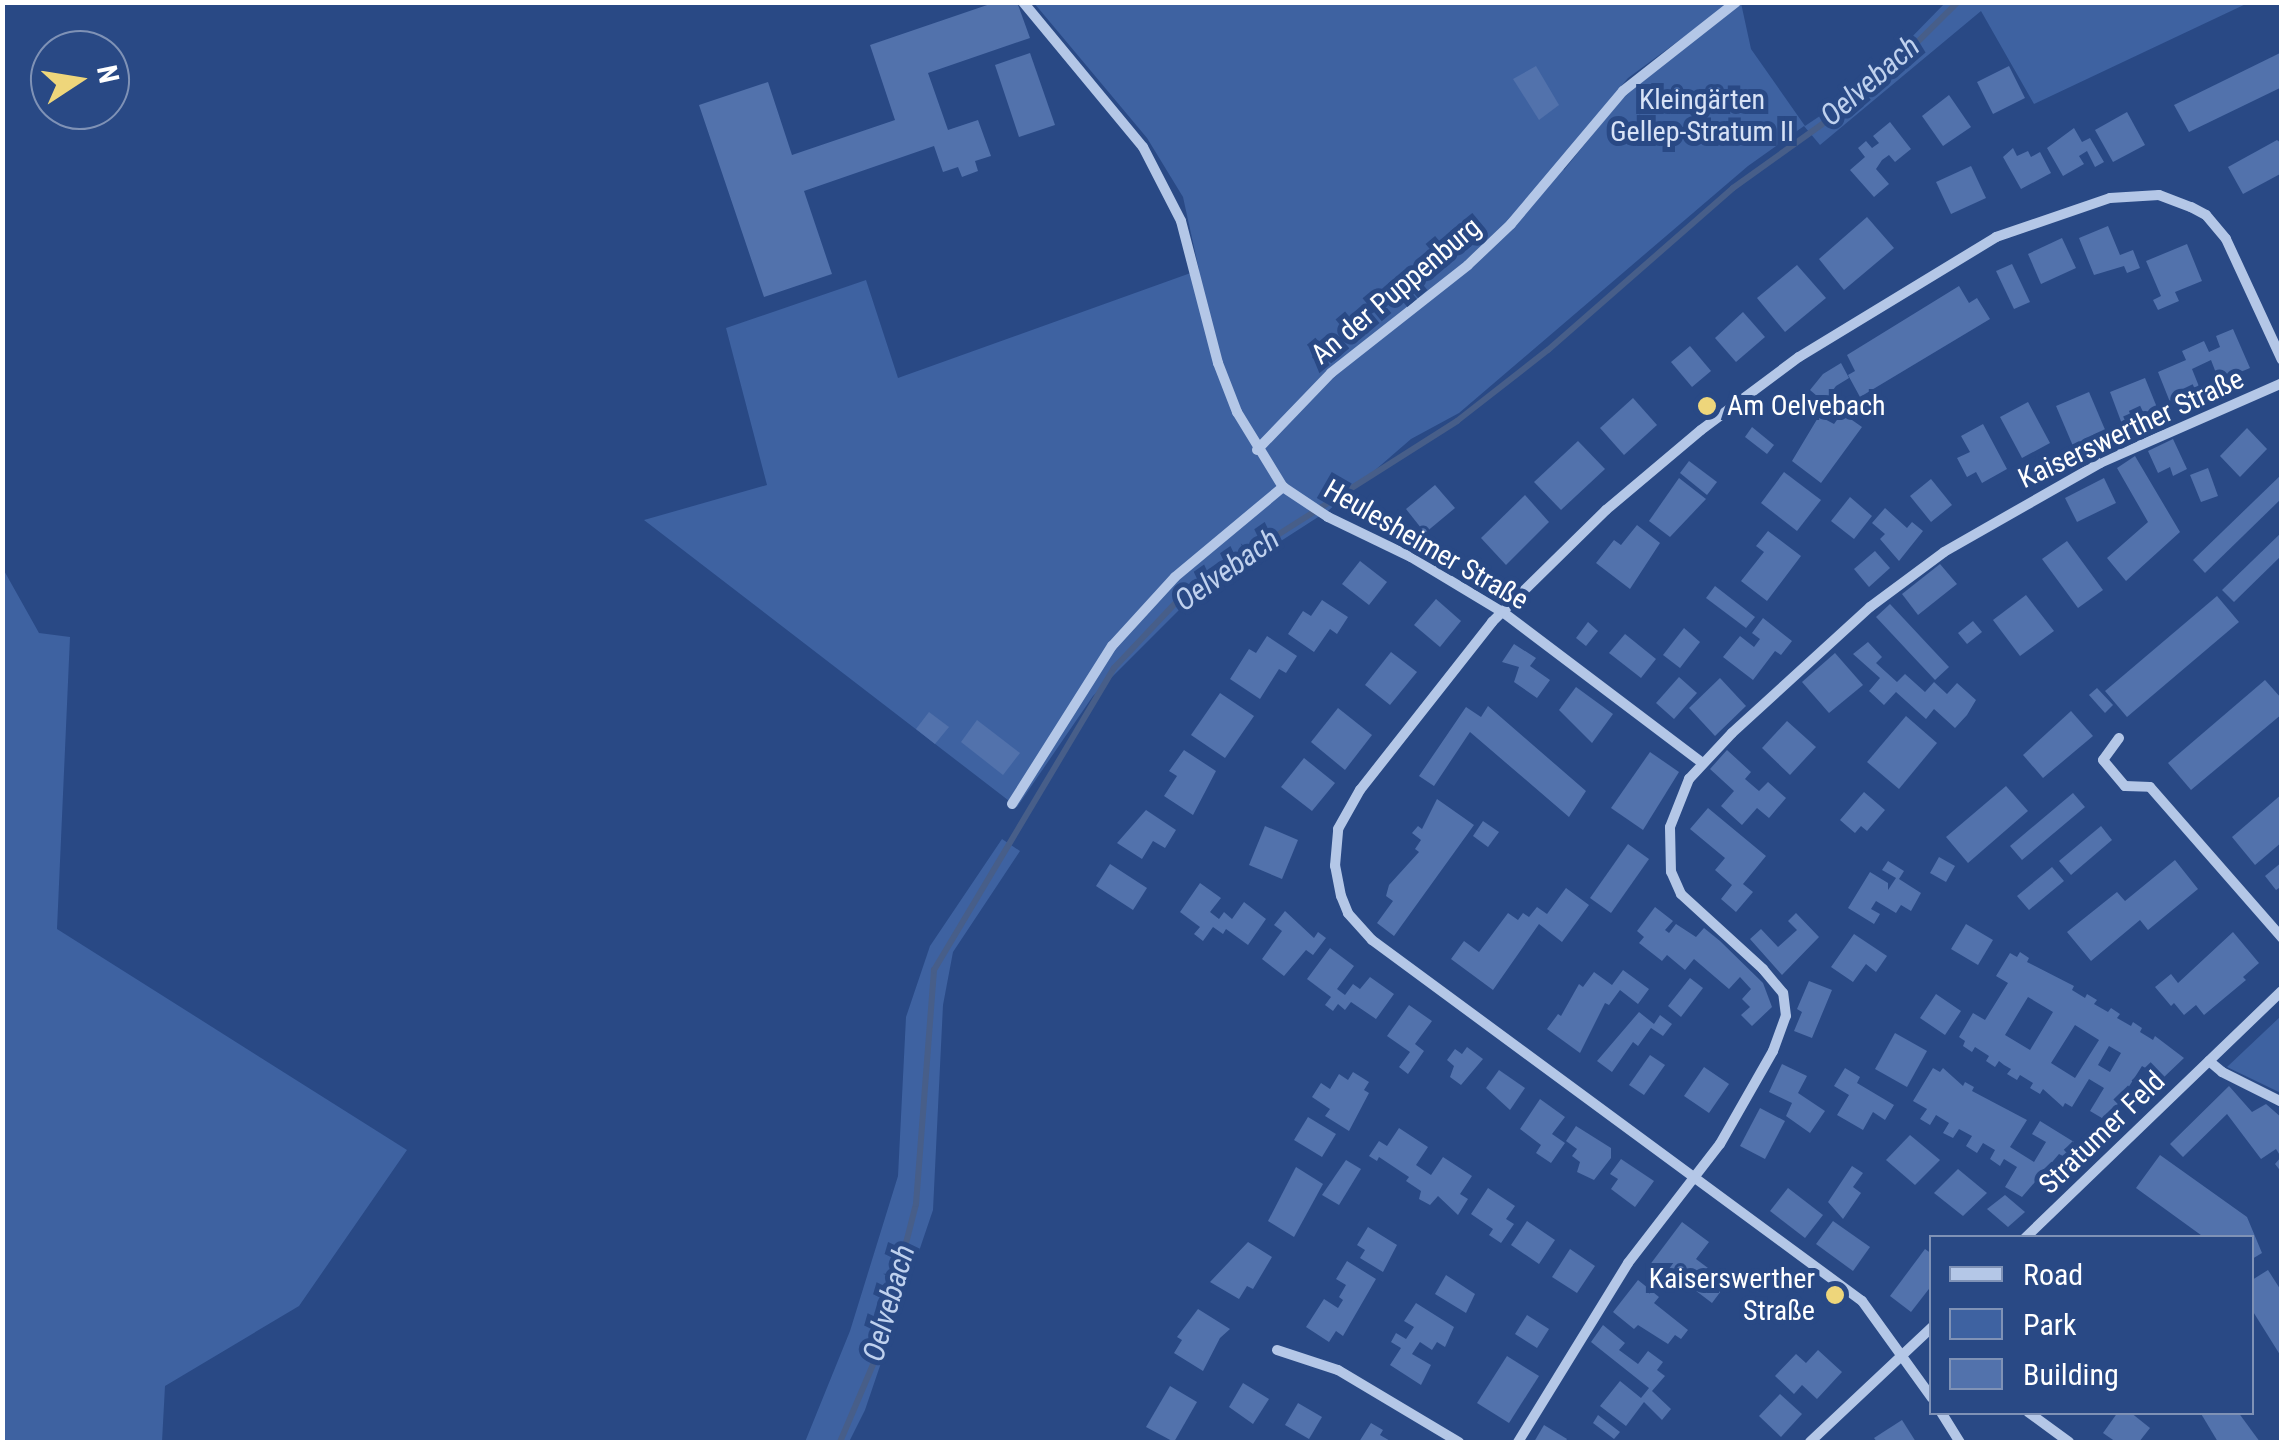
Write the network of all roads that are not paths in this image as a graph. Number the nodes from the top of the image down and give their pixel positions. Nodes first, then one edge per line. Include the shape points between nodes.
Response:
1 (1024, 2) edge
2 (1736, 2) edge
3 (2282, 360) edge
4 (2282, 383) edge
5 (1257, 450) junction
6 (1283, 487) junction
7 (1504, 612) junction
8 (2119, 738) dead end
9 (1702, 764) junction
10 (1012, 804) dead end
11 (2282, 938) edge
12 (2282, 991) edge
13 (2210, 1061) junction
14 (2282, 1102) edge
15 (1696, 1176) junction
16 (2028, 1235) edge
17 (1929, 1330) edge
18 (1277, 1350) dead end
19 (1906, 1356) junction
20 (1929, 1393) edge
21 (2032, 1415) edge
22 (1943, 1417) edge
23 (1459, 1442) edge
24 (1518, 1442) edge
25 (1810, 1442) edge
26 (1960, 1442) edge
27 (2069, 1442) edge

1 - 5 street, Heulesheimer Straße via 1143,147 1181,220 1218,363
2 - 5 street, An der Puppenburg via 1623,91 1468,266 1331,373
3 - 7 street via 2233,252 2206,215 2172,199 2137,194 2054,214 1951,262 1785,368 1606,510
4 - 9 street, Kaiserswerther Straße via 2100,463 1944,552 1888,590
5 - 6 street, Heulesheimer Straße
6 - 7 street, Heulesheimer Straße
6 - 10 street via 1175,577 1112,646
7 - 9 street, Heulesheimer Straße
7 - 15 street via 1360,790 1338,830 1340,896 1372,940
8 - 11 street via 2103,760 2125,786 2150,788
9 - 15 street, Kaiserswerther Straße via 1670,827 1671,872 1681,894 1783,992 1786,1016 1751,1093
12 - 13 street, Stratumer Feld
13 - 14 street
13 - 16 street, Stratumer Feld
15 - 19 street via 1862,1300
15 - 24 street, Kaiserswerther Straße via 1628,1263
17 - 19 street
18 - 23 street via 1338,1370
19 - 20 street
19 - 25 street
21 - 27 street
22 - 26 street

